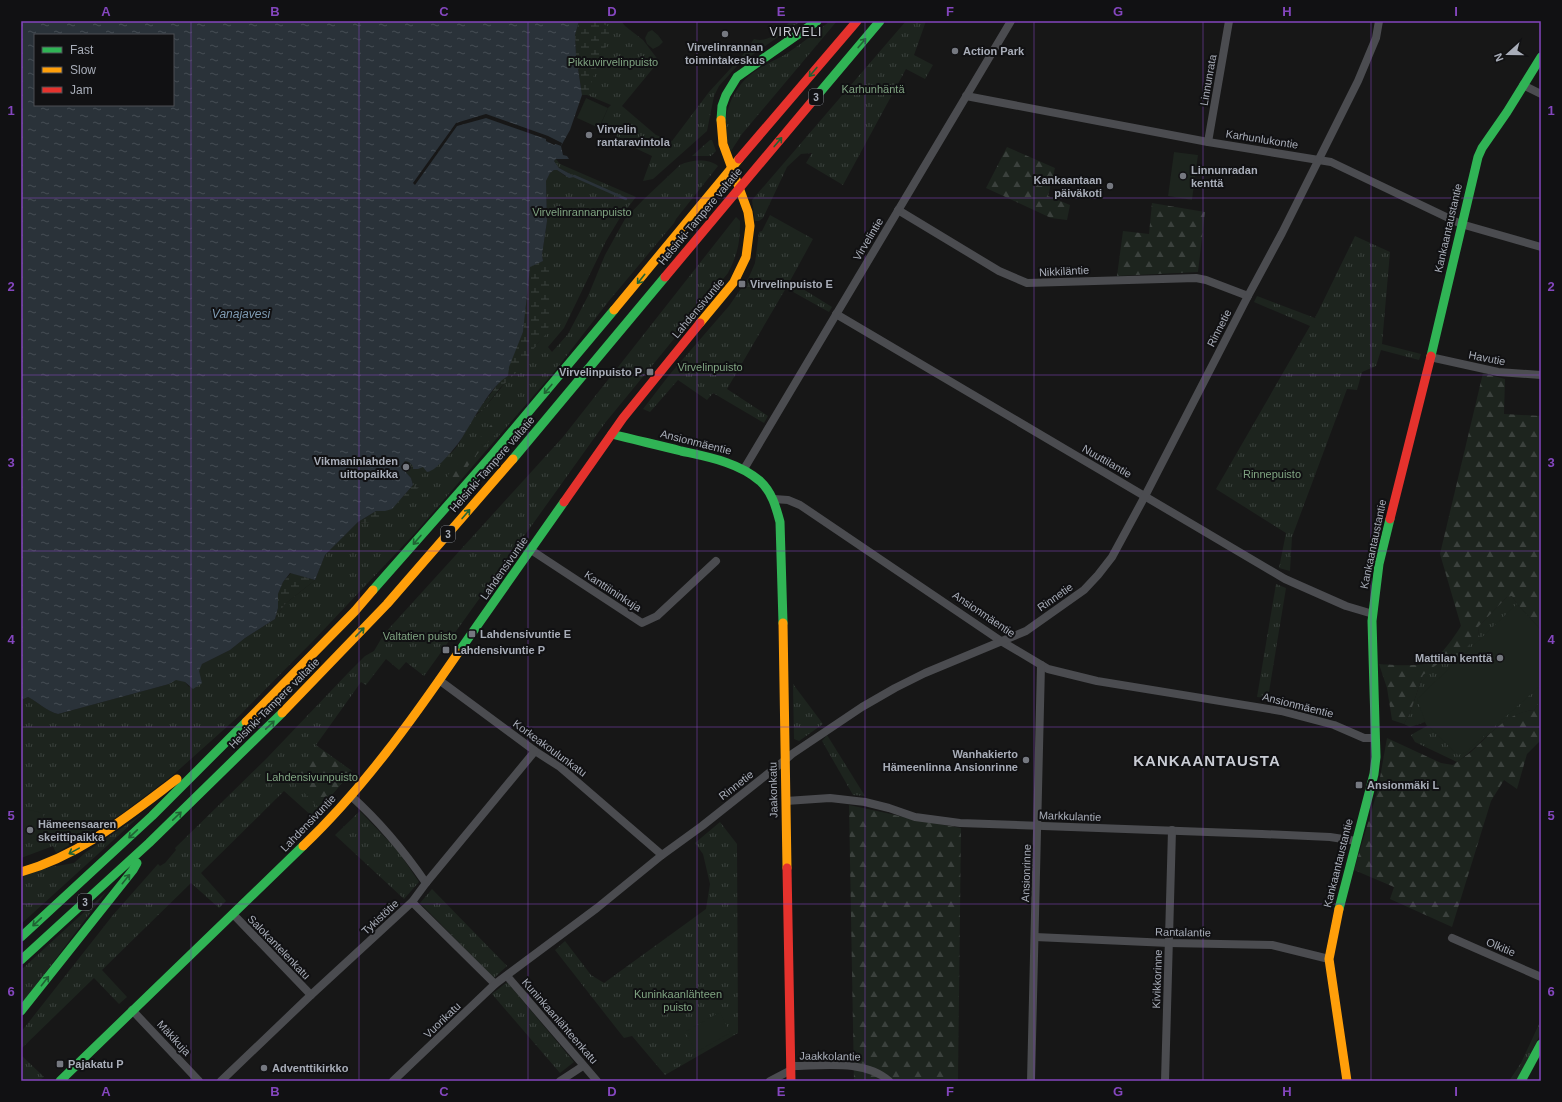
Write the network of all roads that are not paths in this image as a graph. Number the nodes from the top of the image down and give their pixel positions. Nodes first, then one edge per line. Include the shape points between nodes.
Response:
1 (817, 21) edge
2 (857, 21) edge
3 (880, 21) edge
4 (1011, 21) edge
5 (1230, 21) edge
6 (1379, 21) edge
7 (1541, 57) edge
8 (1523, 85) junction
9 (1541, 94) edge
10 (966, 96) junction
11 (1208, 142) junction
12 (1318, 160) junction
13 (898, 210) junction
14 (1461, 224) junction
15 (1541, 247) edge
16 (1248, 296) junction
17 (836, 314) junction
18 (1430, 357) junction
19 (1541, 375) edge
20 (612, 434) junction
21 (744, 469) junction
22 (1145, 496) junction
23 (774, 499) junction
24 (531, 550) junction
25 (716, 560) dead end
26 (1373, 614) junction
27 (1002, 641) junction
28 (1041, 666) junction
29 (439, 680) junction
30 (1375, 738) junction
31 (535, 751) junction
32 (210, 757) junction
33 (784, 761) junction
34 (351, 796) junction
35 (786, 801) junction
36 (1038, 826) junction
37 (1172, 830) junction
38 (1356, 841) junction
39 (149, 843) junction
40 (662, 855) junction
41 (21, 872) edge
42 (426, 883) junction
43 (412, 902) junction
44 (232, 914) junction
45 (21, 937) edge
46 (1035, 937) junction
47 (1452, 938) dead end
48 (1170, 943) junction
49 (1329, 959) junction
50 (21, 960) edge
51 (507, 976) junction
52 (1541, 977) edge
53 (495, 984) junction
54 (311, 995) junction
55 (132, 1010) junction
56 (21, 1011) edge
57 (1541, 1044) edge
58 (583, 1066) junction
59 (791, 1068) junction
60 (60, 1081) edge
61 (199, 1081) edge
62 (221, 1081) edge
63 (393, 1081) edge
64 (560, 1081) edge
65 (597, 1081) edge
66 (770, 1081) edge
67 (791, 1081) edge
68 (889, 1081) edge
69 (1031, 1081) edge
70 (1166, 1081) edge
71 (1346, 1081) edge
72 (1521, 1081) edge

1 - 20 main road, Lahdensivuntie via 737,77 726,95 717,131 748,212 750,226 746,257 734,282
2 -> 32 main road, Helsinki-Tampere valtatie / 3 via 493,454 355,611
39 -> 3 main road, Helsinki-Tampere valtatie / 3 via 275,720 387,604 505,468
4 - 10 street, Virvelintie
5 - 11 street, Linnunrata
6 - 12 street, Rinnetie via 1376,38 1358,81
7 - 8 main road, Kankaantaustantie
8 - 9 street
8 - 14 main road, Kankaantaustantie via 1482,148
10 - 11 street, Karhunlukontie
10 - 13 street, Virvelintie
11 - 12 street, Karhunlukontie
12 - 14 street, Karhunlukontie via 1331,162
12 - 16 street, Rinnetie
13 - 16 street, Nikkiläntie via 999,271 1026,283 1196,278
13 - 17 street, Virvelintie
14 - 15 street, Karhunlukontie
14 - 18 main road, Kankaantaustantie
16 - 22 street, Rinnetie
17 - 21 street, Virvelintie
17 - 22 street, Nuuttilantie
18 - 19 street, Havutie via 1498,372
18 - 26 main road, Kankaantaustantie via 1379,564
20 - 21 main road, Ansionmäentie via 727,462
20 - 24 main road, Lahdensivuntie
21 - 23 main road, Ansionmäentie via 762,484
22 - 26 street, Nuuttilantie via 1284,579 1346,606
22 - 27 street, Rinnetie via 1112,557 1084,590 1026,631
23 - 27 street, Ansionmäentie via 788,500 800,506
23 - 33 main road, Jaakonkatu via 779,515 781,561
24 - 25 street, Kanttiininkuja via 642,623 657,616
24 - 29 main road, Lahdensivuntie
26 - 30 main road, Kankaantaustantie
27 - 28 street, Ansionmäentie
27 - 33 street, Rinnetie via 895,688 821,734
28 - 30 street, Ansionmäentie via 1097,681 1281,711 1334,725 1364,738
28 - 36 street, Ansionrinne
29 - 31 street, Korkeakoulunkatu
29 - 34 main road, Lahdensivuntie
30 - 38 main road, Kankaantaustantie via 1374,774
31 - 40 street, Korkeakoulunkatu via 560,767
31 - 42 street, Tykistötie
32 -> 41 main road via 83,846 65,856
32 -> 45 main road, Helsinki-Tampere valtatie / 3 via 152,816
33 - 35 main road, Jaakonkatu
33 - 40 street, Rinnetie
34 - 42 street via 405,854
34 - 44 main road, Lahdensivuntie via 328,822
35 - 36 street, Markkulantie via 830,798 865,802 915,817 960,823
35 - 59 main road, Jaakonkatu
36 - 37 street, Markkulantie
36 - 46 street, Ansionrinne
37 - 38 street, Markkulantie
37 - 48 street, Kivikkorinne
38 - 49 main road, Kankaantaustantie
39 - 50 main road, Helsinki-Tampere valtatie / 3
56 -> 39 main road via 133,870
40 - 51 street, Rinnetie
42 - 43 street, Tykistötie
43 - 53 street
43 - 54 street, Tykistötie
44 - 54 street, Salokantelenkatu
44 - 55 main road, Lahdensivuntie
46 - 48 street, Rantalantie
46 - 69 street, Ansionrinne
47 - 52 street, Olkitie
48 - 49 street, Rantalantie via 1272,945
48 - 70 street, Kivikkorinne
49 - 71 main road, Kankaantaustantie
51 - 53 street, Vuorikatu
51 - 58 street, Kuninkaanlähteenkatu
53 - 63 street, Vuorikatu
54 - 62 street, Tykistötie
55 - 60 main road, Lahdensivuntie
55 - 61 street, Mäkikuja
57 - 72 main road
58 - 64 street
58 - 65 street, Kuninkaanlähteenkatu
59 - 66 street
59 - 67 main road, Jaakonkatu
59 - 68 street, Jaakkolantie via 861,1067 874,1070

